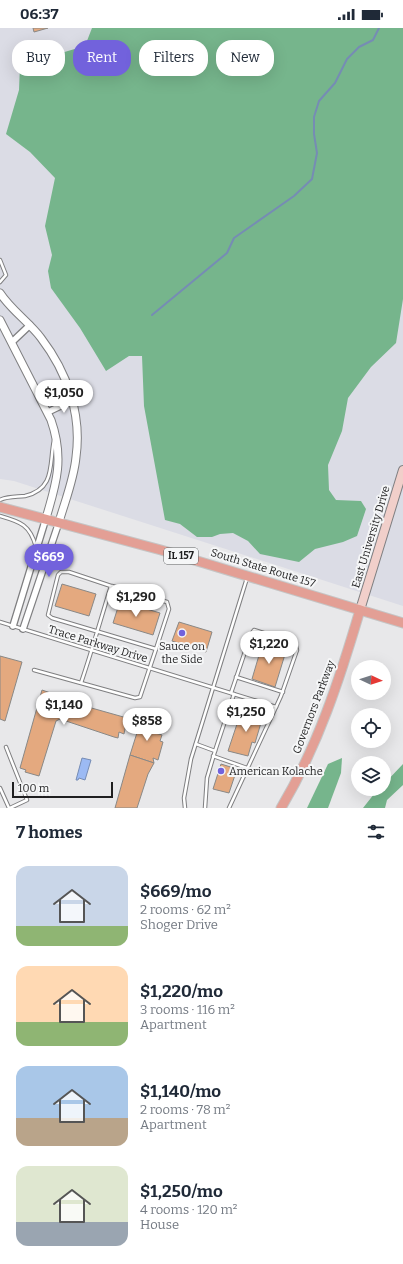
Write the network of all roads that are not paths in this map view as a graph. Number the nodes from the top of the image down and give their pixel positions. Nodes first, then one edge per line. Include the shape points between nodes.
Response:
1 (0, 260) edge
2 (0, 282) edge
3 (0, 293) edge
4 (0, 320) edge
5 (30, 325) junction
6 (12, 342) junction
7 (73, 400) junction
8 (48, 412) junction
9 (56, 432) junction
10 (403, 470) edge
11 (0, 500) edge
12 (0, 508) edge
13 (0, 516) edge
14 (46, 518) junction
15 (59, 522) junction
16 (37, 550) junction
17 (247, 576) junction
18 (111, 586) junction
19 (360, 610) junction
20 (0, 622) edge
21 (403, 623) edge
22 (13, 626) junction
23 (23, 630) junction
24 (97, 632) junction
25 (156, 649) junction
26 (92, 650) junction
27 (150, 668) junction
28 (34, 670) dead end
29 (236, 677) junction
30 (81, 683) junction
31 (214, 687) junction
32 (283, 692) junction
33 (233, 693) junction
34 (276, 707) junction
35 (196, 744) junction
36 (6, 747) dead end
37 (215, 752) junction
38 (213, 756) junction
39 (247, 768) junction
40 (0, 788) edge
41 (9, 808) edge
42 (185, 808) edge
43 (204, 808) edge
44 (229, 808) edge
45 (281, 808) edge

1 - 2 lane via 6,275
3 - 5 street
4 - 6 street
5 - 6 street
5 - 7 street via 52,355
6 - 8 street
7 - 8 street
7 - 15 street via 78,427 76,459
8 - 9 street
9 - 11 lane via 49,477 42,488 26,496
9 - 14 street via 58,472
10 - 19 main road, East University Drive
12 - 14 main road, South State Route 157 / IL 157
13 - 16 lane via 23,524 33,535
14 - 15 main road, South State Route 157 / IL 157
14 - 16 street
15 - 17 main road, South State Route 157 / IL 157
15 - 23 street
16 - 22 street
17 - 19 main road, South State Route 157 / IL 157
17 - 31 lane
18 - 24 lane
18 - 24 lane via 69,572 61,572 58,575 48,615
18 - 25 lane via 167,602 169,609
19 - 21 main road, South State Route 157 / IL 157
19 - 45 main road, Governors Parkway via 319,731 299,778
20 - 22 lane, Trace Parkway Drive
22 - 23 lane, Trace Parkway Drive
23 - 26 lane, Trace Parkway Drive
24 - 25 lane
24 - 26 lane
25 - 27 lane
26 - 27 lane, Trace Parkway Drive
26 - 30 lane
27 - 30 lane via 140,697 135,698
27 - 31 lane, Trace Parkway Drive
28 - 30 lane
29 - 32 lane
29 - 32 lane via 254,630 295,643 297,650
29 - 33 lane
31 - 33 lane, Trace Parkway Drive
31 - 35 lane
32 - 34 lane
33 - 34 lane, Trace Parkway Drive
33 - 37 lane
34 - 39 lane
35 - 37 lane
35 - 42 lane via 186,781
36 - 41 lane via 26,800
37 - 38 lane
38 - 39 lane
38 - 43 lane via 207,778
39 - 44 lane
40 - 41 lane

